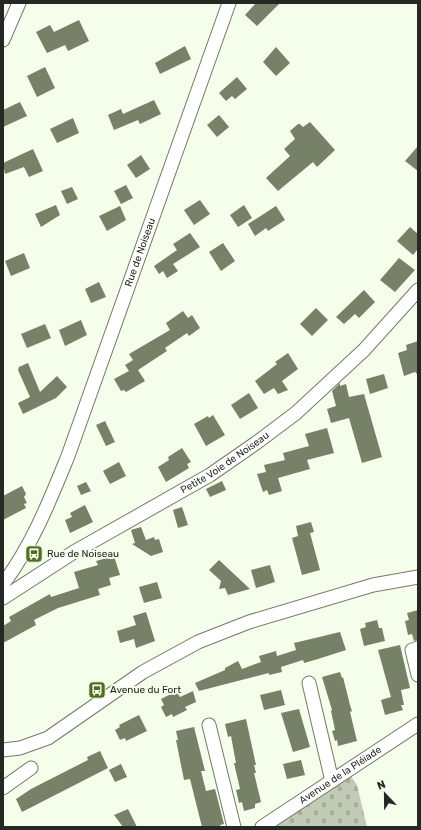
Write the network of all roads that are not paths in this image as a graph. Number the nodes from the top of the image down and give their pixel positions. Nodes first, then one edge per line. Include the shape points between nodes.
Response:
1 (19, 3) edge
2 (229, 3) edge
3 (3, 40) edge
4 (418, 290) edge
5 (418, 577) edge
6 (3, 584) edge
7 (3, 598) edge
8 (418, 648) edge
9 (418, 675) edge
10 (308, 683) dead end
11 (418, 724) edge
12 (209, 725) dead end
13 (3, 750) edge
14 (31, 768) dead end
15 (332, 781) junction
16 (3, 788) edge
17 (234, 827) edge
18 (262, 827) edge

1 - 3 street
2 - 6 street, Rue de Noiseau via 68,456 24,554
4 - 7 street, Petite Voie de Noiseau via 364,350 296,413 256,443 210,474 74,552
5 - 13 street via 373,585 249,622 198,642 143,672 48,738 20,748
8 - 9 street via 412,650
10 - 15 street
11 - 15 street, Avenue de la Pléiade
12 - 17 street
14 - 16 street
15 - 18 street, Avenue de la Pléiade

